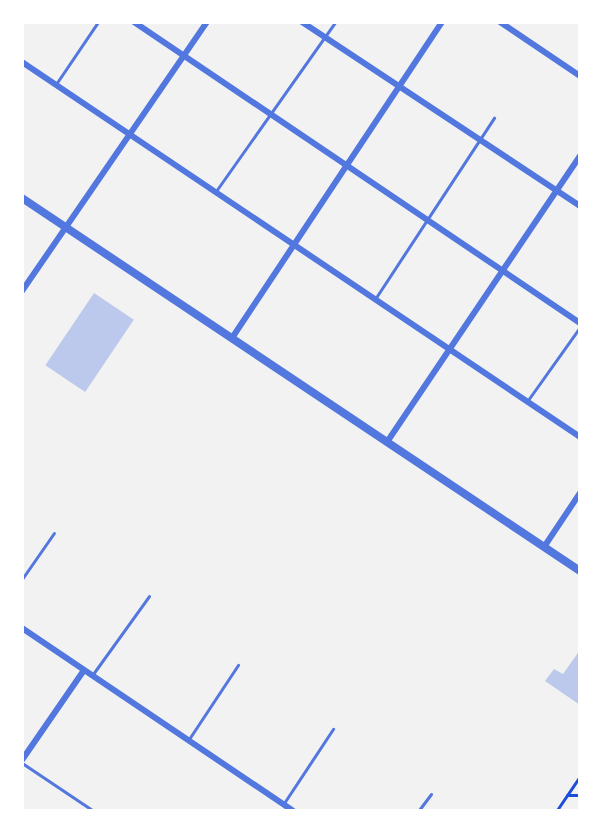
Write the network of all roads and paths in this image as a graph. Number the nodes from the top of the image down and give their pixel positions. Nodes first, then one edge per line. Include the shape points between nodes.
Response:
1 (98, 22) edge
2 (134, 22) edge
3 (207, 22) edge
4 (302, 22) edge
5 (335, 22) edge
6 (442, 22) edge
7 (500, 22) edge
8 (324, 38) junction
9 (184, 56) junction
10 (22, 62) edge
11 (579, 76) edge
12 (56, 84) junction
13 (397, 90) junction
14 (270, 115) junction
15 (494, 118) dead end
16 (130, 135) junction
17 (478, 141) junction
18 (579, 156) edge
19 (346, 167) junction
20 (556, 190) junction
21 (215, 192) junction
22 (22, 198) edge
23 (579, 206) edge
24 (426, 220) junction
25 (66, 228) junction
26 (294, 245) junction
27 (502, 271) junction
28 (22, 291) edge
29 (375, 299) junction
30 (579, 325) edge
31 (232, 338) junction
32 (450, 349) junction
33 (527, 402) junction
34 (579, 437) edge
35 (387, 442) junction
36 (579, 493) edge
37 (54, 533) dead end
38 (544, 547) junction
39 (579, 571) edge
40 (22, 579) edge
41 (149, 596) dead end
42 (22, 628) edge
43 (238, 665) dead end
44 (84, 670) junction
45 (92, 676) junction
46 (333, 729) dead end
47 (188, 741) junction
48 (22, 762) edge
49 (579, 776) edge
50 (431, 794) dead end
51 (567, 795) junction
52 (579, 795) edge
53 (283, 804) junction
54 (92, 810) edge
55 (292, 810) edge
56 (419, 810) edge
57 (557, 810) edge

1 - 12 lane
2 - 9 street
3 - 9 street
4 - 8 street
5 - 8 lane
6 - 13 street
7 - 11 street
8 - 13 street
8 - 14 lane
9 - 14 street
9 - 16 street
10 - 12 street
12 - 16 street
13 - 17 street
13 - 19 street
14 - 19 street
14 - 21 lane
15 - 17 lane
16 - 21 street
16 - 25 street
17 - 20 street
17 - 24 lane
18 - 20 street
19 - 24 street
19 - 26 street
20 - 23 street
20 - 27 street
21 - 26 street
22 - 25 street
24 - 27 street
24 - 29 lane
25 - 28 street
25 - 31 street
26 - 29 street
26 - 31 street
27 - 30 street
27 - 32 street
29 - 32 street
30 - 33 lane
31 - 35 street
32 - 33 street
32 - 35 street
33 - 34 street
35 - 38 street
36 - 38 street
37 - 40 lane
38 - 39 street
41 - 45 lane
42 - 44 street
43 - 47 lane
44 - 45 street
44 - 48 street
45 - 47 street
46 - 53 lane
47 - 53 street
48 - 54 lane
49 - 51 path
50 - 56 lane
51 - 52 path
51 - 57 path
53 - 55 street

